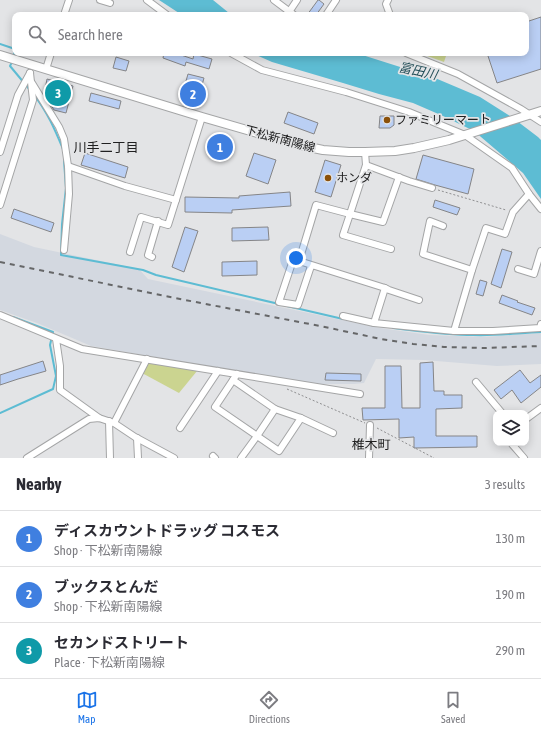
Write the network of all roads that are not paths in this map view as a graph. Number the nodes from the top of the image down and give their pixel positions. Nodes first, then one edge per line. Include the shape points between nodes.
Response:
1 (69, 0) edge
2 (100, 0) edge
3 (147, 0) edge
4 (274, 0) edge
5 (297, 0) edge
6 (336, 0) edge
7 (388, 0) edge
8 (110, 3) dead end
9 (65, 12) edge
10 (163, 12) edge
11 (291, 12) edge
12 (292, 12) edge
13 (328, 12) edge
14 (389, 12) edge
15 (0, 55) edge
16 (50, 56) edge
17 (236, 56) edge
18 (414, 56) edge
19 (31, 69) junction
20 (46, 69) junction
21 (32, 83) junction
22 (541, 111) edge
23 (526, 116) junction
24 (202, 117) junction
25 (541, 122) edge
26 (469, 134) junction
27 (0, 152) edge
28 (365, 152) junction
29 (366, 165) junction
30 (68, 166) junction
31 (399, 177) junction
32 (432, 188) road end
33 (530, 194) junction
34 (176, 200) junction
35 (0, 205) edge
36 (541, 209) edge
37 (350, 214) junction
38 (158, 222) junction
39 (443, 226) dead end
40 (391, 249) dead end
41 (64, 250) dead end
42 (541, 251) edge
43 (130, 252) dead end
44 (152, 257) dead end
45 (299, 261) junction
46 (312, 266) junction
47 (518, 269) dead end
48 (472, 270) junction
49 (384, 288) junction
50 (419, 300) dead end
51 (0, 316) edge
52 (343, 316) dead end
53 (374, 324) junction
54 (541, 324) edge
55 (454, 331) junction
56 (56, 339) junction
57 (147, 359) junction
58 (218, 371) junction
59 (237, 374) junction
60 (233, 380) junction
61 (476, 382) dead end
62 (360, 394) dead end
63 (541, 408) edge
64 (275, 409) junction
65 (499, 410) edge
66 (529, 417) edge
67 (99, 418) junction
68 (301, 418) junction
69 (111, 422) junction
70 (370, 425) road end
71 (180, 428) dead end
72 (332, 432) dead end
73 (257, 436) junction
74 (137, 438) junction
75 (514, 446) edge
76 (170, 457) edge
77 (26, 458) edge
78 (110, 458) edge
79 (138, 458) edge
80 (241, 458) edge
81 (369, 458) edge
82 (524, 458) edge

1 - 9 street
2 - 8 street
3 - 10 street
4 - 11 street
5 - 12 street
6 - 13 street
7 - 14 street via 386,4
15 - 19 main road, 下松新南陽線
16 - 20 street
17 - 26 street via 262,70 346,92
18 - 23 street via 458,74 521,109
19 - 20 main road, 下松新南陽線
19 - 21 street
19 - 27 street via 18,95
20 - 24 main road, 下松新南陽線
21 - 30 street via 59,127 64,139
21 - 35 street via 33,100
22 - 23 main road, 下松新南陽線
23 - 25 street
23 - 26 main road, 下松新南陽線
24 - 28 main road, 下松新南陽線 via 311,148
24 - 34 street
26 - 28 main road, 下松新南陽線 via 414,148
26 - 33 street via 512,168
28 - 29 street
29 - 31 street
29 - 37 street
30 - 34 street
30 - 41 street via 69,194
31 - 32 street
31 - 37 street via 383,222
33 - 36 street
33 - 48 street via 513,212 505,234 486,228
34 - 38 street via 168,225
37 - 40 street via 343,235
37 - 45 street via 316,205
38 - 43 street via 141,217
38 - 44 street via 148,255
39 - 48 street via 430,222 423,254
42 - 47 street via 534,274
45 - 46 street
45 - 46 street via 293,260 279,302 298,305
46 - 49 street
48 - 55 street
49 - 50 street
49 - 53 street
51 - 56 street
52 - 53 street
53 - 55 street
54 - 55 street via 540,328
56 - 57 street via 82,349
56 - 67 street via 60,390
57 - 58 street
57 - 69 street
58 - 59 street
58 - 71 street
59 - 60 street
59 - 62 street
60 - 64 street
60 - 73 street via 215,407
61 - 65 street
63 - 66 street
64 - 68 street
64 - 73 street
67 - 69 street
67 - 77 street via 89,419
68 - 72 street
68 - 73 street via 279,451
69 - 74 street
69 - 78 street
70 - 81 street
73 - 80 street
74 - 76 street
74 - 79 street
75 - 82 street

